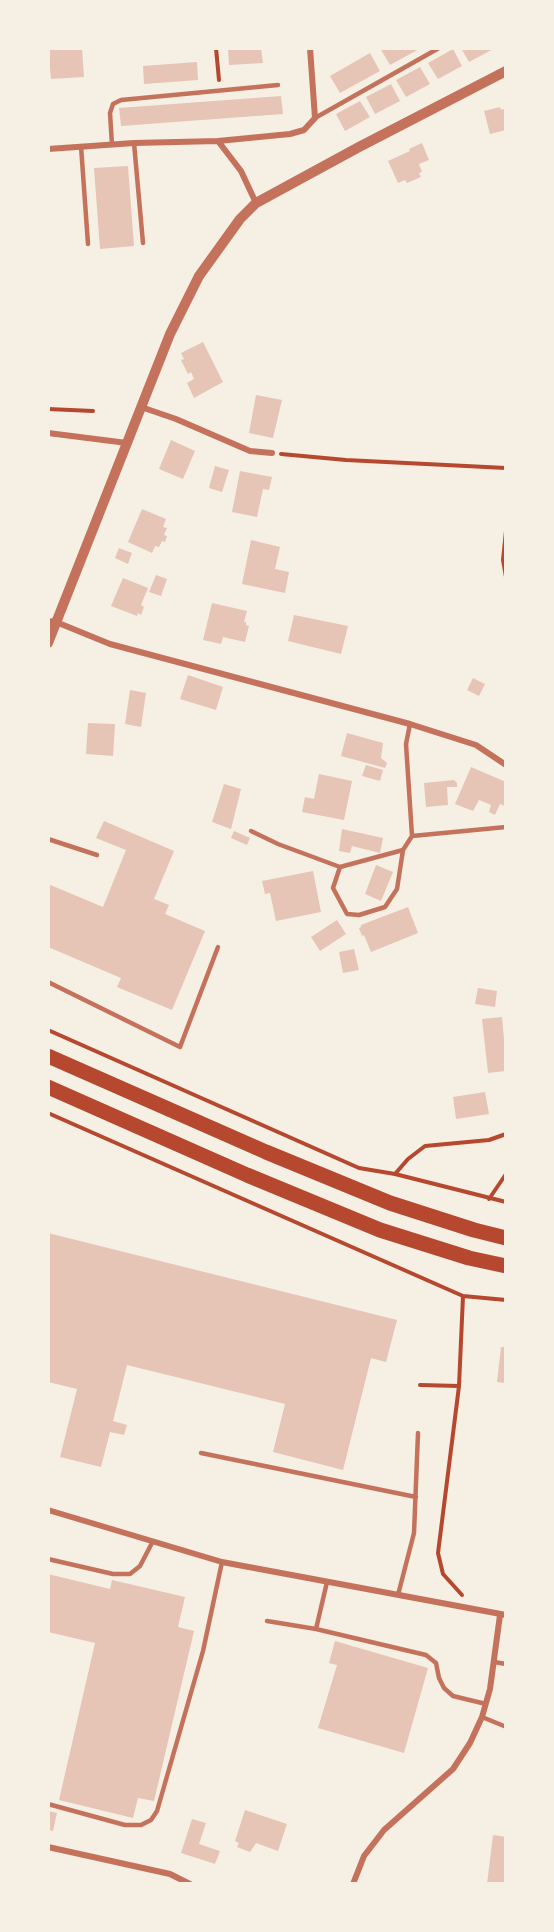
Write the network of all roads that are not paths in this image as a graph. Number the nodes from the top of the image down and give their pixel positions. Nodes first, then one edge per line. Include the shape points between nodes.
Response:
1 (310, 48) edge
2 (440, 48) edge
3 (506, 71) edge
4 (278, 85) dead end
5 (315, 118) junction
6 (218, 141) junction
7 (134, 143) junction
8 (112, 145) junction
9 (81, 146) junction
10 (48, 148) edge
11 (256, 203) junction
12 (142, 243) dead end
13 (88, 244) dead end
14 (140, 407) junction
15 (48, 433) edge
16 (128, 443) junction
17 (272, 453) road end
18 (52, 621) edge
19 (48, 643) edge
20 (410, 724) junction
21 (506, 765) edge
22 (506, 827) edge
23 (251, 831) dead end
24 (412, 836) junction
25 (48, 839) edge
26 (403, 850) junction
27 (97, 855) dead end
28 (340, 867) junction
29 (218, 947) dead end
30 (48, 982) edge
31 (48, 1056) edge
32 (48, 1086) edge
33 (506, 1238) edge
34 (506, 1266) edge
35 (418, 1432) dead end
36 (201, 1453) dead end
37 (416, 1497) junction
38 (48, 1509) edge
39 (153, 1541) junction
40 (48, 1559) edge
41 (222, 1562) junction
42 (327, 1582) junction
43 (398, 1595) junction
44 (503, 1615) edge
45 (267, 1621) dead end
46 (316, 1629) junction
47 (494, 1662) junction
48 (506, 1664) edge
49 (486, 1704) junction
50 (482, 1717) junction
51 (504, 1726) dead end
52 (48, 1804) edge
53 (48, 1847) edge
54 (189, 1884) edge
55 (353, 1884) edge

1 - 5 street
2 - 5 lane
3 - 11 street
4 - 8 lane via 120,100 113,104 110,113
5 - 6 street via 304,130 290,134
6 - 7 street
6 - 11 street via 241,171
7 - 8 street
7 - 12 lane
8 - 9 street
9 - 10 street
9 - 13 lane
11 - 14 street via 222,241 199,276
14 - 16 street
14 - 17 street via 250,451
15 - 16 street
16 - 18 street
18 - 19 street
18 - 20 street via 110,644
20 - 21 street via 476,745
20 - 24 lane via 406,744
22 - 24 lane
23 - 28 lane
24 - 26 lane
25 - 27 lane
26 - 28 lane
26 - 28 lane via 397,889 385,907 359,915 347,914 333,888
29 - 30 lane via 180,1047
31 - 33 main road via 379,1199
32 - 34 main road via 380,1230
35 - 37 lane
36 - 37 lane
37 - 43 lane via 414,1533
38 - 39 street
39 - 40 lane via 140,1566 130,1574 113,1574
39 - 41 street
41 - 42 street
41 - 52 lane via 203,1651 157,1811 151,1820 141,1825 125,1825
42 - 43 street
42 - 46 lane
43 - 44 street
44 - 47 street
45 - 46 lane
46 - 49 lane via 426,1655 436,1663 444,1688 453,1696
47 - 48 lane
47 - 49 street
49 - 50 street
50 - 51 lane
50 - 55 street via 453,1769 384,1830 364,1856
53 - 54 street via 170,1874

